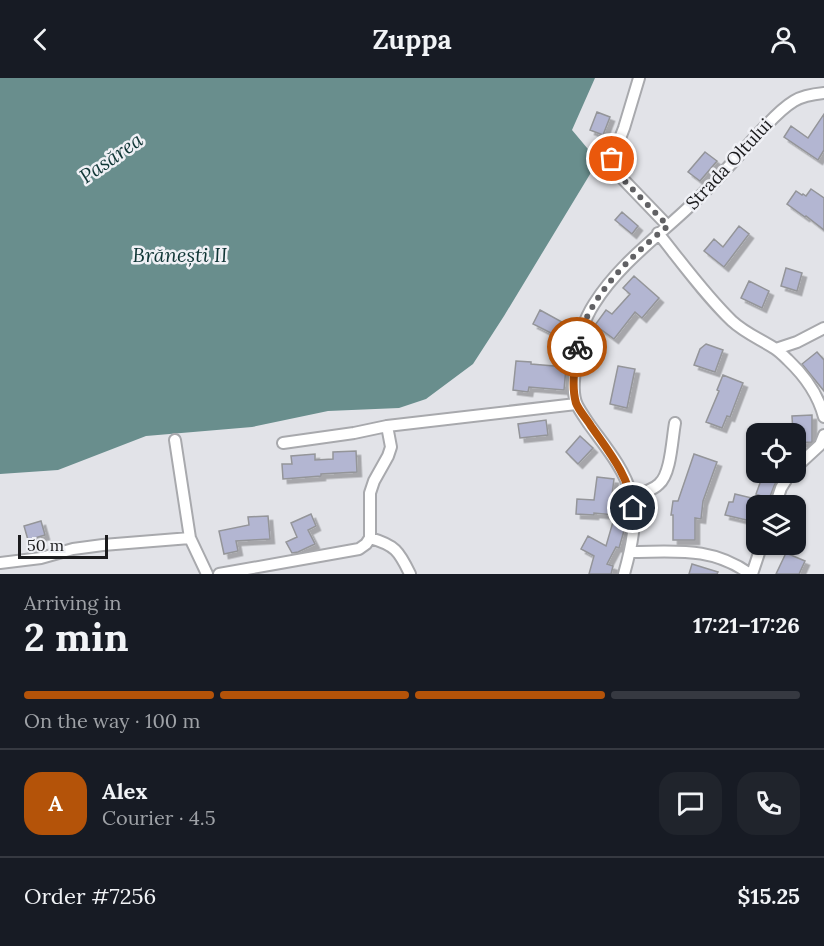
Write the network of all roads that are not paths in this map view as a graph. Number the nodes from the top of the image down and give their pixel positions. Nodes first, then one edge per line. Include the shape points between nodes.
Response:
1 (639, 78) edge
2 (824, 93) edge
3 (668, 226) junction
4 (658, 234) junction
5 (824, 328) edge
6 (776, 349) junction
7 (576, 404) junction
8 (824, 417) edge
9 (675, 423) dead end
10 (387, 426) junction
11 (824, 435) edge
12 (175, 440) dead end
13 (283, 443) dead end
14 (806, 458) edge
15 (632, 495) junction
16 (370, 537) junction
17 (190, 538) junction
18 (630, 552) junction
19 (758, 555) edge
20 (0, 564) edge
21 (207, 574) edge
22 (219, 574) edge
23 (410, 574) edge
24 (624, 574) edge
25 (751, 574) edge

1 - 3 street via 613,166
2 - 3 street, Strada Oltului via 795,100 779,112
3 - 4 street, Strada Oltului
4 - 6 street via 732,322
4 - 7 street, Strada Oltului via 593,304 579,337 574,378
5 - 6 street
6 - 8 street via 809,383
7 - 10 street
7 - 15 street via 621,470
9 - 15 street via 663,480
10 - 13 street
10 - 16 street via 391,447 370,493
11 - 14 street via 820,446
12 - 17 street
15 - 18 street
16 - 22 street via 359,549
16 - 23 street via 385,542 400,554
17 - 20 street via 83,548
17 - 21 street
18 - 24 street
18 - 25 street via 710,555
19 - 25 street

